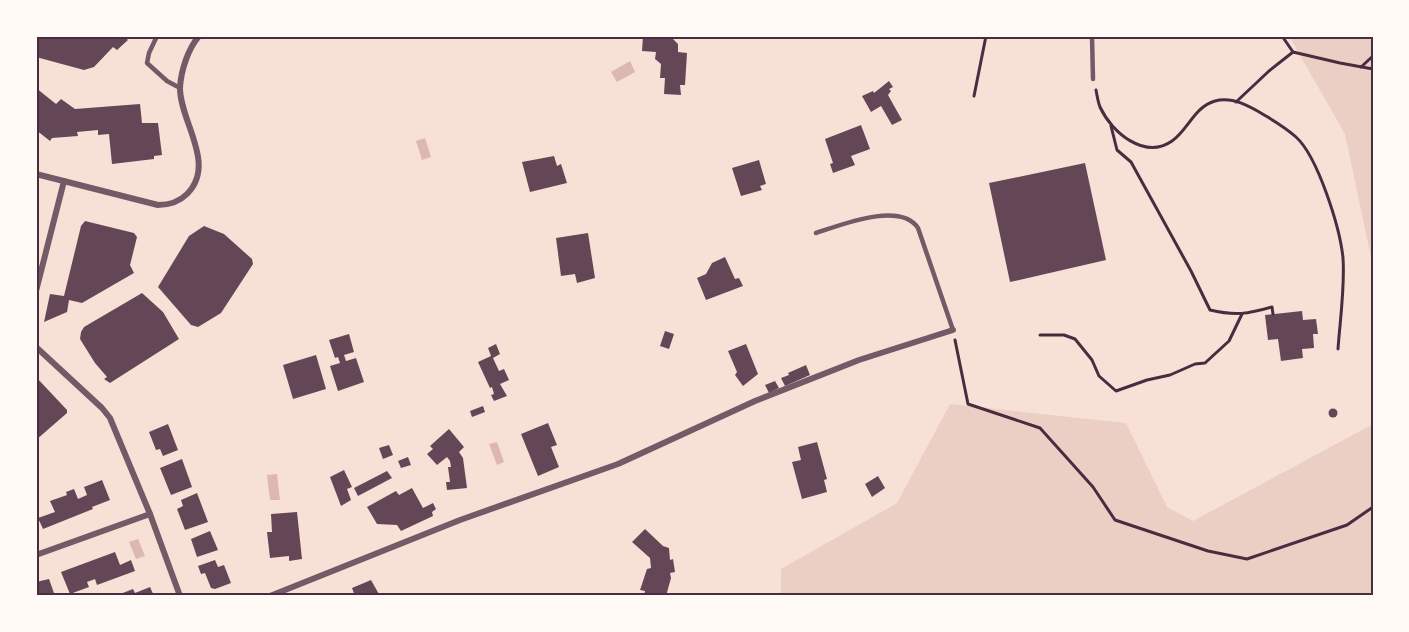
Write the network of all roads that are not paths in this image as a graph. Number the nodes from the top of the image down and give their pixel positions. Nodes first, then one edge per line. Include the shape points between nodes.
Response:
1 (157, 36) edge
2 (199, 36) edge
3 (1092, 36) edge
4 (1093, 79) road end
5 (180, 88) junction
6 (36, 174) edge
7 (63, 181) junction
8 (816, 233) dead end
9 (36, 291) edge
10 (953, 330) joint
11 (36, 347) edge
12 (150, 514) junction
13 (36, 555) edge
14 (180, 596) edge
15 (270, 596) edge

1 - 5 lane via 147,63
2 - 5 street via 188,54
3 - 4 lane
5 - 7 street via 199,164 196,182 182,198 158,205
6 - 7 street
7 - 9 street
8 - 10 lane via 879,216 914,222
10 - 15 street via 859,360 755,400 618,464 460,520
11 - 12 street via 110,418
12 - 13 street
12 - 14 street

